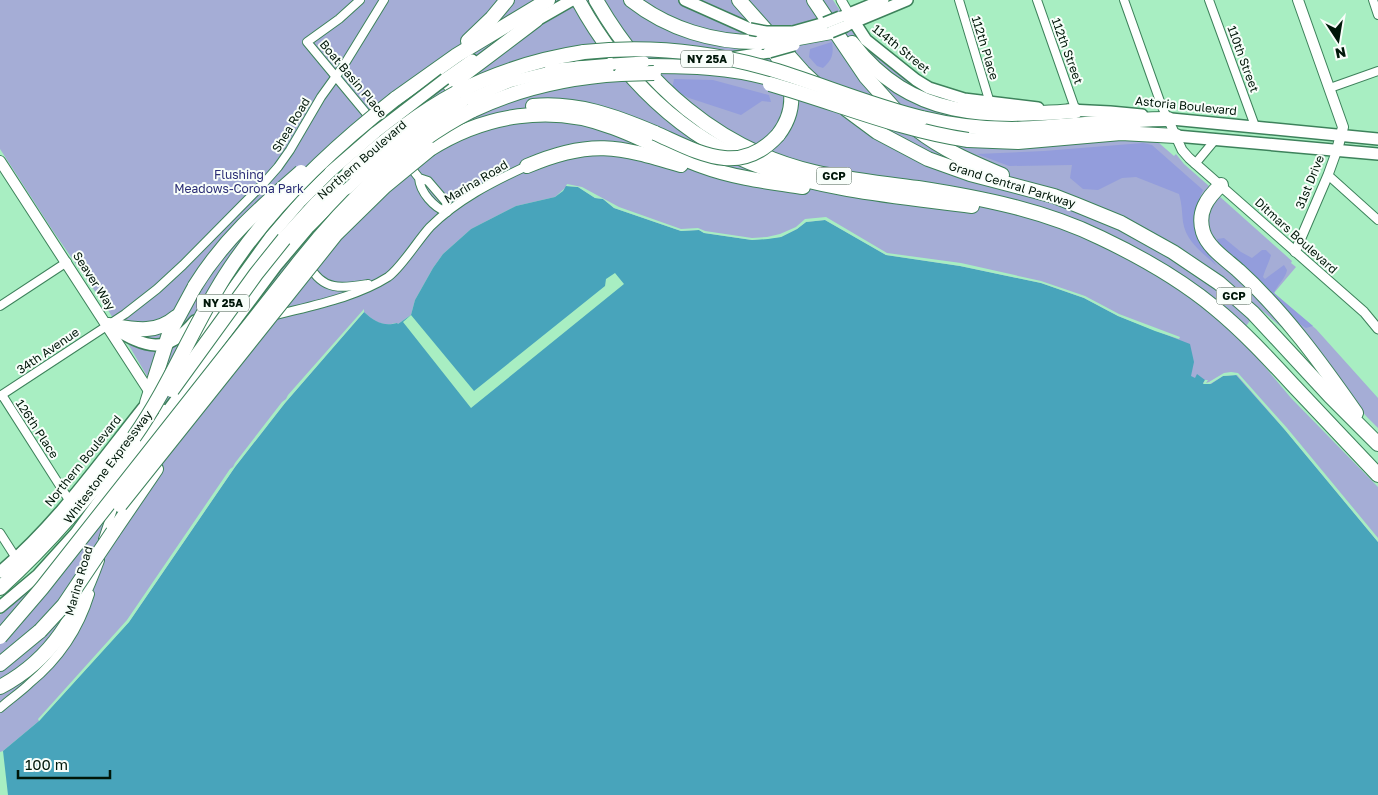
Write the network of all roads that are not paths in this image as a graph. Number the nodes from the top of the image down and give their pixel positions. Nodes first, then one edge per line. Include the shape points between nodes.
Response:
1 (360, 0) edge
2 (384, 0) edge
3 (507, 0) edge
4 (573, 0) edge
5 (578, 0) edge
6 (596, 0) edge
7 (631, 0) edge
8 (685, 0) edge
9 (739, 0) edge
10 (814, 0) edge
11 (823, 0) edge
12 (841, 0) edge
13 (883, 0) edge
14 (907, 0) edge
15 (958, 0) edge
16 (1037, 0) edge
17 (1124, 0) edge
18 (1209, 0) edge
19 (1298, 0) edge
20 (1373, 0) edge
21 (554, 3) edge
22 (749, 12) junction
23 (1378, 15) edge
24 (536, 20) joint
25 (847, 20) junction
26 (828, 28) joint
27 (598, 34) junction
28 (793, 39) junction
29 (765, 47) junction
30 (649, 67) junction
31 (616, 68) junction
32 (551, 71) joint
33 (1378, 71) edge
34 (336, 77) junction
35 (1330, 88) junction
36 (460, 98) junction
37 (395, 100) junction
38 (990, 103) junction
39 (1076, 111) junction
40 (1168, 119) junction
41 (1254, 126) junction
42 (1341, 135) junction
43 (1176, 136) junction
44 (1378, 139) edge
45 (1216, 140) junction
46 (1337, 150) junction
47 (1378, 154) edge
48 (0, 161) edge
49 (1195, 164) junction
50 (527, 166) joint
51 (1328, 175) junction
52 (784, 184) junction
53 (1221, 185) junction
54 (1054, 196) junction
55 (904, 197) junction
56 (294, 209) junction
57 (447, 212) junction
58 (318, 218) junction
59 (1378, 220) edge
60 (1128, 251) junction
61 (1295, 252) junction
62 (67, 262) junction
63 (375, 283) junction
64 (0, 306) edge
65 (179, 314) junction
66 (108, 325) junction
67 (1378, 329) edge
68 (225, 336) junction
69 (165, 344) junction
70 (213, 389) junction
71 (1, 396) edge
72 (150, 397) junction
73 (167, 412) junction
74 (140, 438) junction
75 (1378, 444) edge
76 (1378, 475) edge
77 (69, 500) junction
78 (0, 533) edge
79 (16, 558) junction
80 (98, 558) junction
81 (2, 582) edge
82 (0, 607) edge
83 (40, 630) junction
84 (0, 637) edge
85 (0, 659) edge
86 (0, 664) edge
87 (0, 687) edge
88 (0, 708) edge

1 - 34 street, Boat Basin Place via 307,42
2 - 34 street, Shea Road
3 - 36 highway via 492,18
4 - 21 main road
4 - 27 highway
5 - 27 highway, Grand Central Parkway / GCP
6 - 60 highway, Grand Central Parkway / GCP via 632,53 668,94 703,122 752,150 817,173 1017,206 1070,224
7 - 29 highway via 687,30
8 - 28 main road, bridge via 750,29
9 - 22 highway, Grand Central Parkway / GCP
10 - 54 highway via 872,86 914,127 953,154
11 - 39 highway via 868,62 889,80 924,100 990,114
12 - 25 street, 114th Street
13 - 25 main road
14 - 25 main road
15 - 38 street, 112th Place
16 - 39 street, 112th Street
17 - 40 street
18 - 41 street, 110th Street
19 - 35 main road
20 - 23 street
21 - 24 main road
21 - 36 highway
22 - 36 highway, bridge via 781,61 790,83 791,98 787,120 778,134 768,144 740,158 724,159 702,154 606,113 584,108 561,105 495,113
22 - 54 highway, Grand Central Parkway / GCP via 809,77 877,132 944,165
24 - 36 highway
25 - 26 main road, bridge
25 - 38 main road, 114th Street via 869,43 922,84 951,96
26 - 28 highway
27 - 55 highway, Grand Central Parkway / GCP via 657,104 722,149 752,164 796,178
28 - 29 highway, bridge
29 - 30 main road, NY 25A via 733,58
30 - 31 highway, bridge
30 - 43 highway, bridge via 771,82 912,129 968,140 1018,142 1121,134
31 - 32 highway
31 - 36 highway via 503,96
32 - 36 main road, Northern Boulevard / NY 25A
33 - 35 street
34 - 57 street, Boat Basin Place via 419,178 420,185 437,209
34 - 66 street, Shea Road via 278,167 175,274
35 - 42 main road via 1343,127
36 - 37 highway, Whitestone Expressway
36 - 40 highway, bridge via 488,78 552,57 619,49 658,50 725,58 780,72 893,110 970,127 1003,129
36 - 52 highway via 505,118 532,115 583,118 612,127 709,169
36 - 56 main road, Northern Boulevard / NY 25A, bridge via 376,132
36 - 58 main road, Northern Boulevard / NY 25A, bridge via 382,158
36 - 70 highway, bridge via 458,134 430,149 376,194 336,234
36 - 74 highway, bridge via 394,129 309,212 273,252
36 - 84 highway, bridge via 434,132 364,190 325,230
37 - 65 highway, bridge via 320,156 252,216 221,248
37 - 74 highway, Whitestone Expressway, bridge via 302,182 250,241 219,287
38 - 39 main road, Astoria Boulevard
39 - 40 main road, Astoria Boulevard via 1120,112
40 - 41 main road, Astoria Boulevard
40 - 43 street, Ditmars Boulevard
41 - 42 main road, Astoria Boulevard
42 - 44 main road, Astoria Boulevard
42 - 46 main road
43 - 45 main road
43 - 49 street, Ditmars Boulevard via 1185,154
45 - 46 main road
45 - 49 street
46 - 47 main road
46 - 51 street, 31st Drive
48 - 62 main road, Seaver Way
49 - 53 street, Ditmars Boulevard
50 - 52 highway via 574,150 609,148 637,152 714,175
50 - 57 street, Marina Road via 479,190
51 - 59 street
51 - 61 street, 31st Drive
52 - 55 highway
53 - 61 street, Ditmars Boulevard
53 - 75 highway via 1203,209 1201,225 1207,240 1290,325
54 - 75 highway, Grand Central Parkway / GCP via 1148,237 1219,284 1270,329
55 - 60 highway, Grand Central Parkway / GCP via 1026,215 1069,227
56 - 69 main road via 190,328
56 - 72 main road, Northern Boulevard / NY 25A
57 - 63 street, Marina Road via 419,240 396,271
58 - 63 street, Marina Road via 307,250 308,262 316,275 336,287
58 - 68 main road, Northern Boulevard / NY 25A via 276,266
60 - 76 highway, Grand Central Parkway / GCP via 1186,286 1230,321
61 - 67 street, Ditmars Boulevard via 1364,312
62 - 64 street
62 - 66 main road, Seaver Way
63 - 68 street, Marina Road via 340,297 248,323
65 - 66 highway via 164,326 152,330
65 - 69 highway
66 - 69 main road via 142,344
66 - 71 street, 34th Avenue
66 - 72 main road, Seaver Way
68 - 73 main road, Northern Boulevard / NY 25A
69 - 72 highway
70 - 83 highway, bridge via 70,596
70 - 84 highway, bridge via 70,566
71 - 77 street, 126th Place
72 - 73 main road, Seaver Way
72 - 77 main road, Northern Boulevard / NY 25A
73 - 74 main road, Northern Boulevard / NY 25A
74 - 80 street, Marina Road
74 - 81 highway, Whitestone Expressway via 40,550
74 - 82 main road, Northern Boulevard / NY 25A via 72,538 34,579
77 - 79 main road, Northern Boulevard / NY 25A
78 - 79 street
79 - 81 main road, Northern Boulevard / NY 25A
80 - 87 highway via 85,593 58,638 37,662
80 - 88 street, Marina Road via 80,622 69,640 40,675
83 - 85 highway
83 - 86 highway

